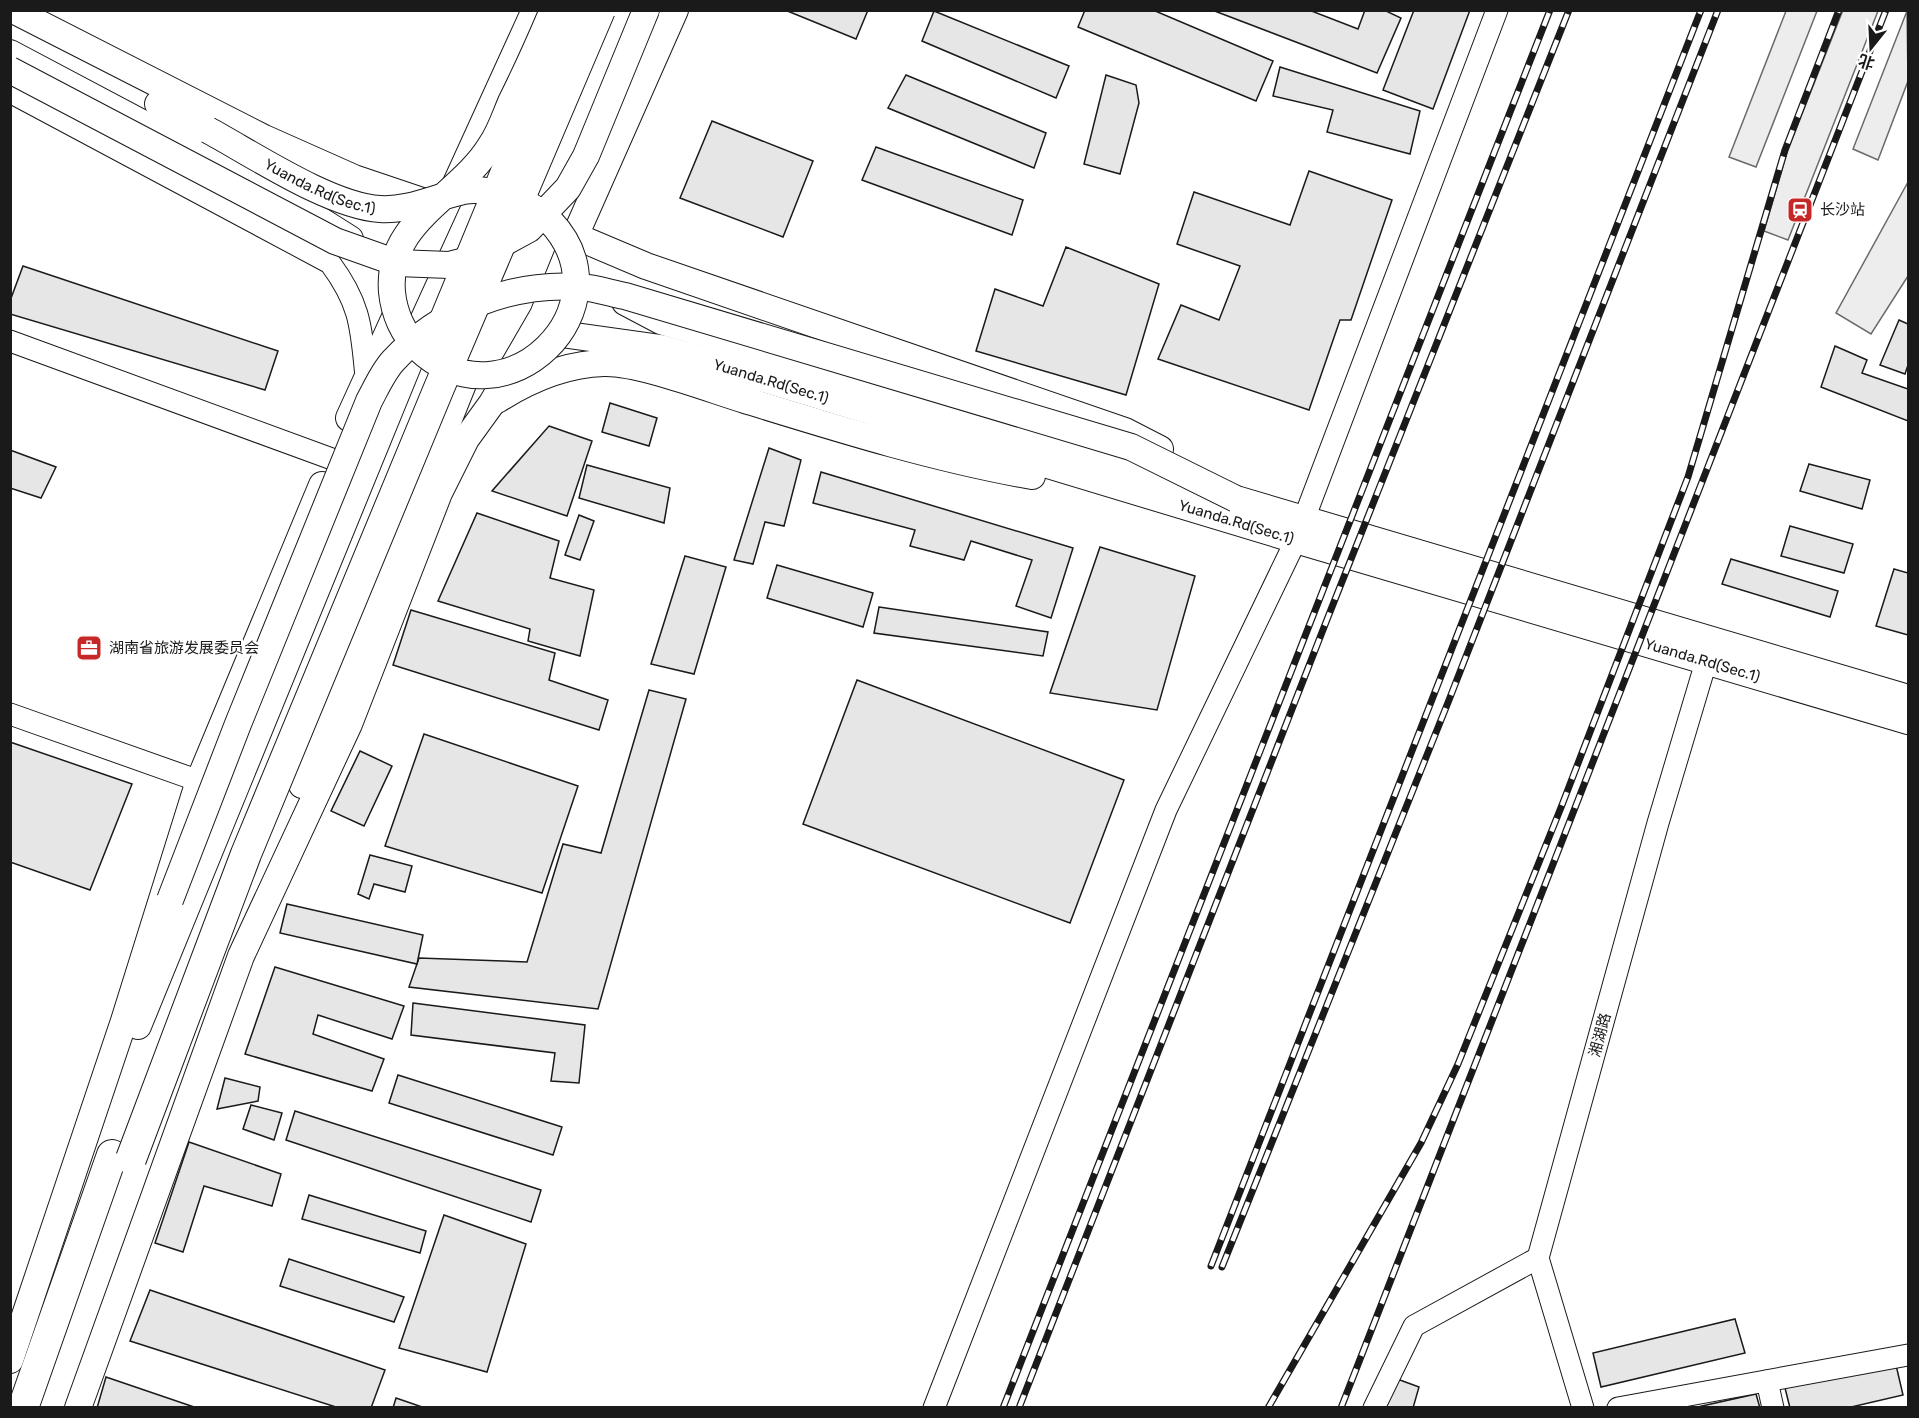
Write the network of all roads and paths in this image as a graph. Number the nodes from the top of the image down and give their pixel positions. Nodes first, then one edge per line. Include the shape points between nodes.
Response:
1 (13, 10) edge
2 (535, 10) edge
3 (553, 10) edge
4 (573, 10) edge
5 (600, 10) edge
6 (622, 10) edge
7 (646, 10) edge
8 (675, 10) edge
9 (1497, 10) edge
10 (10, 26) edge
11 (10, 53) edge
12 (10, 70) edge
13 (10, 92) edge
14 (204, 141) junction
15 (441, 205) junction
16 (535, 208) junction
17 (574, 236) junction
18 (575, 275) junction
19 (392, 283) junction
20 (561, 334) junction
21 (10, 341) edge
22 (416, 346) junction
23 (467, 374) junction
24 (366, 377) junction
25 (492, 403) junction
26 (332, 459) junction
27 (1147, 495) junction
28 (1236, 499) junction
29 (1297, 525) junction
30 (1706, 662) junction
31 (1908, 698) edge
32 (10, 714) edge
33 (1908, 721) edge
34 (199, 781) junction
35 (289, 833) junction
36 (124, 1021) junction
37 (104, 1081) junction
38 (1538, 1258) junction
39 (1908, 1355) edge
40 (10, 1360) edge
41 (1767, 1380) junction
42 (22, 1407) edge
43 (44, 1407) edge
44 (78, 1407) edge
45 (934, 1407) edge
46 (1374, 1407) edge
47 (1583, 1407) edge
48 (1618, 1407) edge
49 (1773, 1407) edge

1 - 15 main road via 264,138 354,178
2 - 15 main road
3 - 15 main road, Yuanda.Rd(Sec.1), bridge via 492,145
4 - 42 highway, bridge via 227,848
5 - 43 highway, bridge via 246,854 131,1159
6 - 16 main road
7 - 12 main road, bridge via 586,156 568,188 529,229 476,258 449,265 397,263 335,241
8 - 17 main road
9 - 29 street
10 - 14 main road, Yuanda.Rd(Sec.1)
11 - 14 main road, Yuanda.Rd(Sec.1)
13 - 24 street via 330,263 349,289 360,321
14 - 15 main road, Yuanda.Rd(Sec.1), bridge via 338,200 381,209
14 - 19 main road, Yuanda.Rd(Sec.1), bridge via 344,234 369,255
15 - 16 main road, bridge via 464,191 501,194
15 - 19 main road, bridge via 415,222 400,245
15 - 24 main road
16 - 18 main road, bridge via 562,238
17 - 25 main road via 543,315
17 - 29 main road via 646,266 1125,431
18 - 20 main road, bridge via 570,315
18 - 28 main road, Yuanda.Rd(Sec.1), bridge via 661,321
19 - 22 main road, bridge via 398,316
20 - 23 main road, bridge via 549,348 520,368 502,374
20 - 27 main road, Yuanda.Rd(Sec.1) via 661,348
21 - 26 street
22 - 23 main road, bridge via 439,364
22 - 37 main road via 136,1031
23 - 35 main road
24 - 26 main road
25 - 27 main road via 543,375 577,365 606,363 656,374 868,437 1016,473
25 - 35 main road via 466,438 439,492 349,724
26 - 34 main road
27 - 29 main road, Yuanda.Rd(Sec.1)
28 - 29 main road, Yuanda.Rd(Sec.1)
28 - 36 main road, bridge via 1131,447 625,296 582,287 544,287 507,294 457,311 424,332 392,363 369,401 238,724
29 - 30 main road, Yuanda.Rd(Sec.1)
29 - 31 main road, Yuanda.Rd(Sec.1)
29 - 45 street via 1166,810
30 - 33 main road, Yuanda.Rd(Sec.1)
30 - 38 street, 湘湖路
32 - 34 street
34 - 36 main road
35 - 44 main road
36 - 37 main road
37 - 40 main road
38 - 46 street via 1413,1326
38 - 47 street
39 - 41 street
41 - 48 street
41 - 49 street

